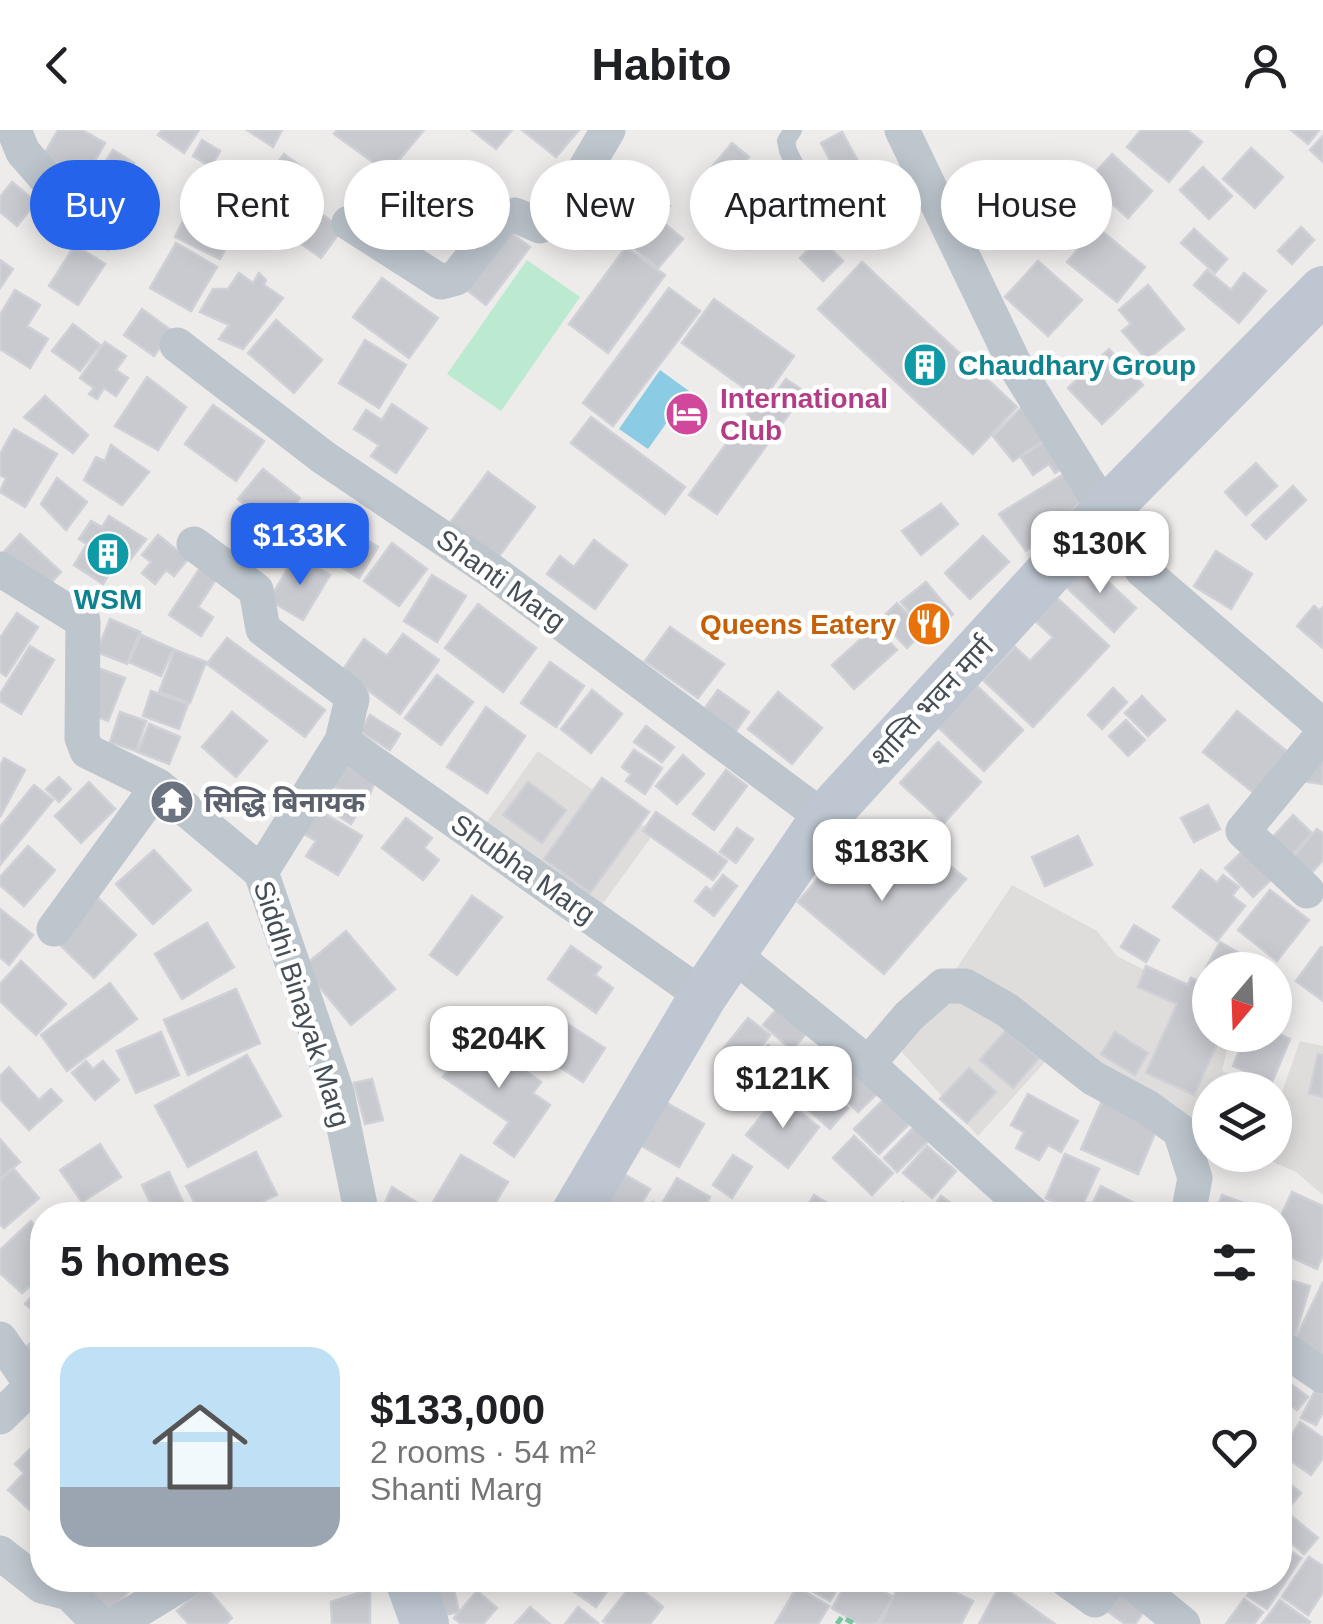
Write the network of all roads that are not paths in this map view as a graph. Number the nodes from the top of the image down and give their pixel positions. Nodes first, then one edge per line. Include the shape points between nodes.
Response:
1 (14, 130) edge
2 (608, 130) edge
3 (793, 130) edge
4 (902, 130) edge
5 (30, 160) edge
6 (793, 160) edge
7 (510, 217) edge
8 (391, 250) edge
9 (478, 250) edge
10 (1323, 290) edge
11 (178, 345) dead end
12 (1106, 510) junction
13 (194, 544) dead end
14 (0, 570) edge
15 (1323, 730) edge
16 (342, 741) junction
17 (158, 786) junction
18 (824, 818) junction
19 (261, 872) junction
20 (1307, 891) dead end
21 (54, 929) dead end
22 (734, 956) junction
23 (704, 996) junction
24 (868, 1064) junction
25 (359, 1202) edge
26 (582, 1202) edge
27 (1020, 1202) edge
28 (1190, 1202) edge
29 (0, 1339) edge
30 (1292, 1355) edge
31 (30, 1376) edge
32 (1323, 1376) edge
33 (30, 1388) edge
34 (0, 1417) edge
35 (0, 1553) edge
36 (30, 1577) edge
37 (65, 1592) edge
38 (167, 1592) edge
39 (1144, 1592) edge
40 (100, 1624) edge
41 (116, 1624) edge
42 (1184, 1624) edge

1 - 5 street
2 - 7 street via 555,220 540,226
3 - 6 lane via 786,141
4 - 12 street via 1016,368
8 - 9 street via 449,282
10 - 12 main road, शान्ति भवन मार्ग
11 - 18 street, Shanti Marg
12 - 15 street via 1142,570
12 - 18 main road, शान्ति भवन मार्ग
13 - 16 street via 256,590 264,630 348,693 353,706
14 - 17 street, Siddhi Binayak Marg via 83,621 82,738 88,751
15 - 20 street via 1243,832
16 - 19 street
16 - 23 street, Shubha Marg
17 - 19 street, Siddhi Binayak Marg
17 - 21 street
18 - 22 main road, शान्ति भवन मार्ग
19 - 25 street, Siddhi Binayak Marg via 337,1092
22 - 23 main road, शान्ति भवन मार्ग
22 - 24 street
23 - 26 main road, शान्ति भवन मार्ग
24 - 27 street
24 - 28 street via 943,986 965,986 1007,1010 1093,1078 1180,1130 1195,1178
29 - 31 street
30 - 32 street
33 - 34 street
35 - 36 street
37 - 40 street
38 - 41 street
39 - 42 street

